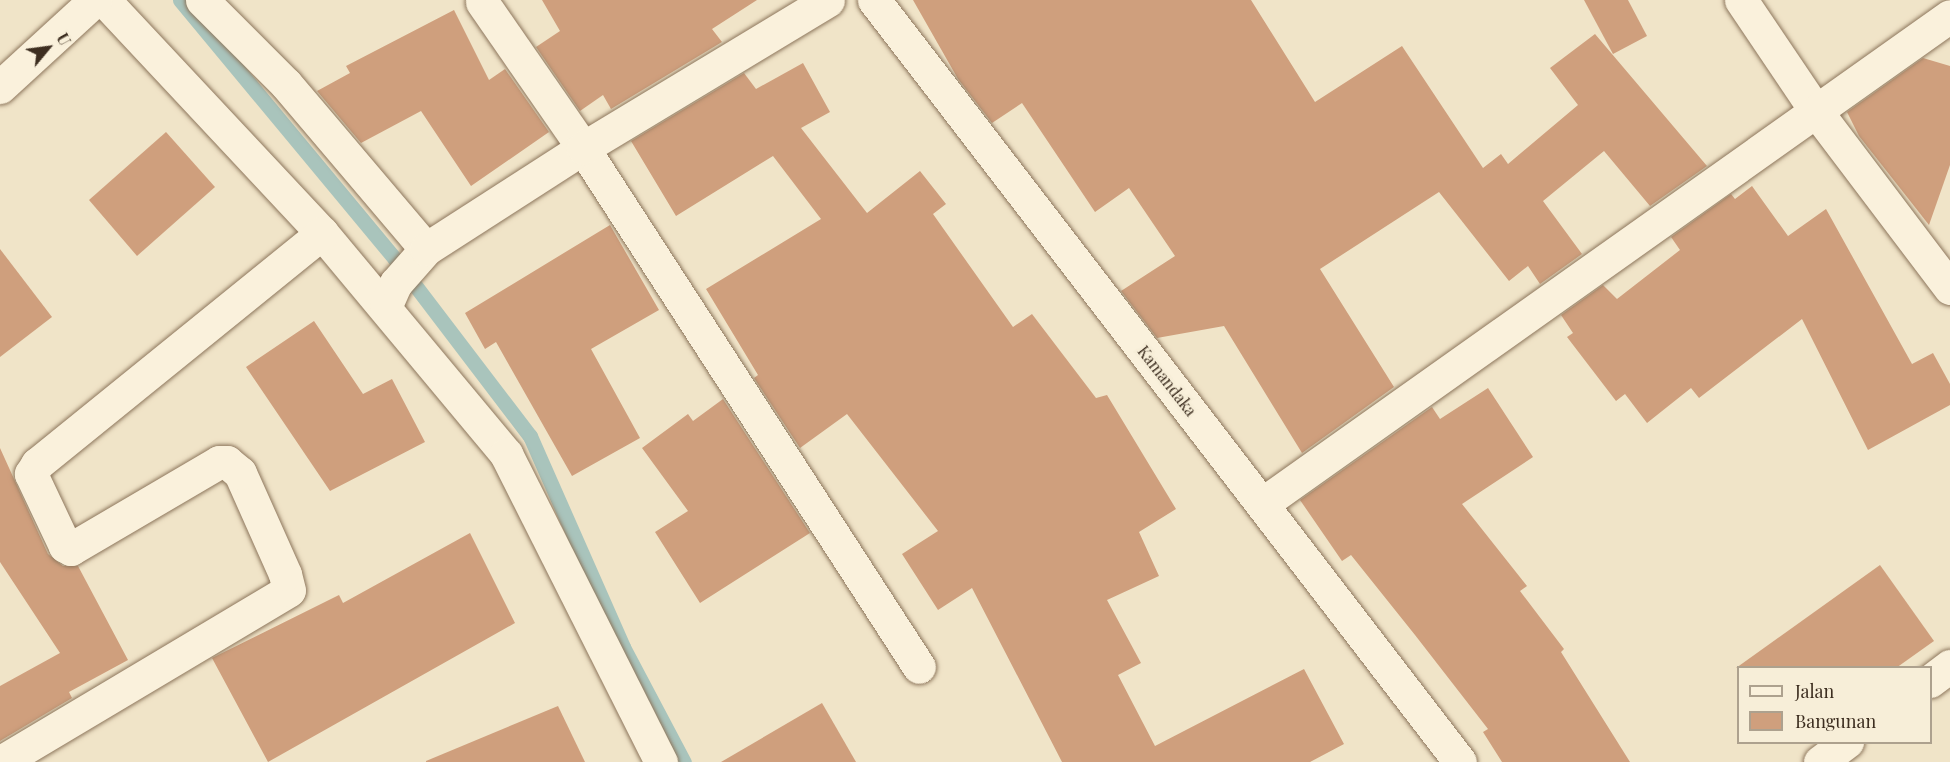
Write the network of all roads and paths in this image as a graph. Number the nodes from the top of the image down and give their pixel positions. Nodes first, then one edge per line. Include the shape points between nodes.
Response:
1 (95, 0) edge
2 (104, 0) edge
3 (202, 0) edge
4 (828, 0) edge
5 (874, 0) edge
6 (1741, 0) edge
7 (482, 2) dead end
8 (1950, 16) edge
9 (0, 87) edge
10 (1816, 111) junction
11 (583, 148) junction
12 (322, 233) junction
13 (406, 274) junction
14 (1950, 288) edge
15 (1262, 504) junction
16 (1950, 666) edge
17 (919, 667) dead end
18 (1932, 680) edge
19 (1844, 744) edge
20 (1, 762) edge
21 (661, 762) edge
22 (1460, 762) edge
23 (1820, 762) edge

1 - 9 street
2 - 12 street
3 - 13 street via 286,84
4 - 11 street
5 - 15 street, Kamandaka
6 - 10 street
7 - 11 street
8 - 10 street
10 - 14 street
10 - 15 street
11 - 13 street
11 - 17 street
12 - 13 street
12 - 20 street via 37,464 32,474 65,546 71,549 219,462 227,462 240,473 289,590
13 - 21 street via 506,454
15 - 22 street, Kamandaka
16 - 18 street
19 - 23 street

